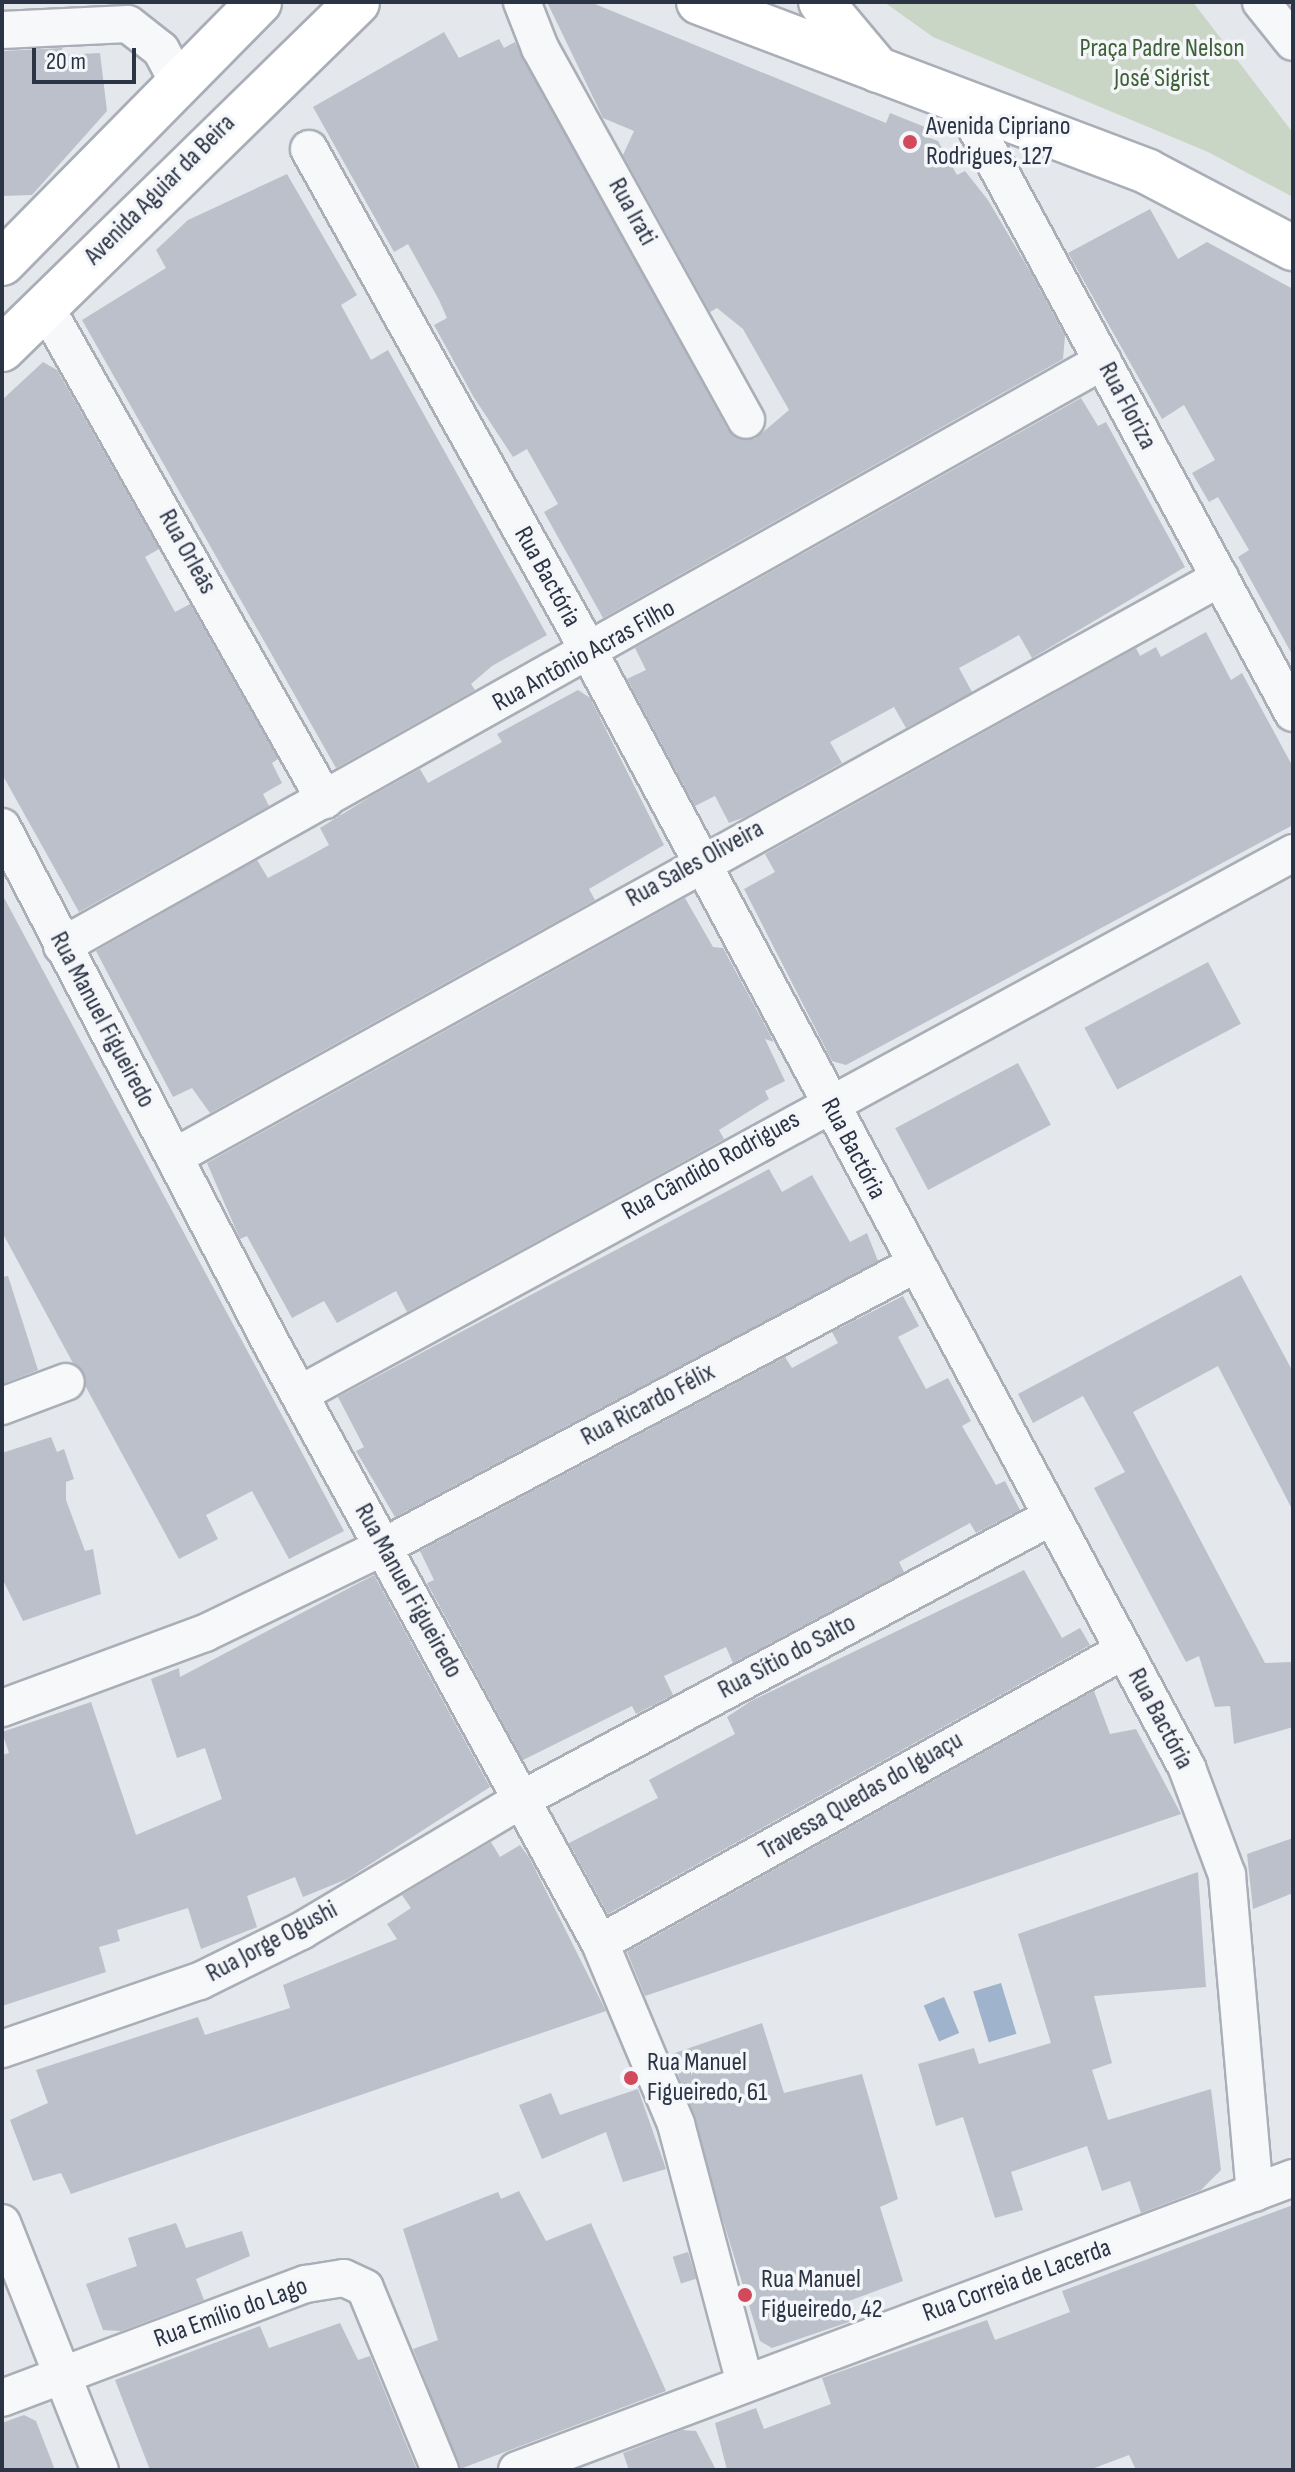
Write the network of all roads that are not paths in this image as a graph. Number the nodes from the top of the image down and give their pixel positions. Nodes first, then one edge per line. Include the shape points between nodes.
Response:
1 (259, 2) edge
2 (357, 2) edge
3 (522, 2) edge
4 (699, 2) edge
5 (821, 2) edge
6 (1261, 2) edge
7 (2, 30) edge
8 (1293, 42) edge
9 (880, 72) junction
10 (178, 82) junction
11 (961, 100) junction
12 (309, 149) dead end
13 (1293, 248) edge
14 (2, 263) edge
15 (45, 306) junction
16 (2, 349) edge
17 (1103, 361) junction
18 (746, 420) dead end
19 (1220, 578) junction
20 (589, 654) junction
21 (1293, 713) edge
22 (325, 800) junction
23 (2, 827) edge
24 (1293, 853) edge
25 (698, 862) junction
26 (62, 946) junction
27 (828, 1103) junction
28 (174, 1157) junction
29 (914, 1265) junction
30 (66, 1382) dead end
31 (300, 1394) junction
32 (2, 1406) edge
33 (1051, 1517) junction
34 (383, 1547) junction
35 (1123, 1651) junction
36 (2, 1708) edge
37 (524, 1798) junction
38 (600, 1943) junction
39 (2, 2049) edge
40 (1293, 2178) edge
41 (1255, 2193) junction
42 (2, 2223) edge
43 (62, 2375) junction
44 (745, 2383) junction
45 (2, 2398) edge
46 (100, 2470) edge
47 (440, 2470) edge
48 (517, 2470) edge

1 - 10 main road
2 - 15 main road, Avenida Aguiar da Beira
3 - 18 street, Rua Irati via 540,48
4 - 9 main road
5 - 9 main road
6 - 8 street
7 - 10 street via 128,24 161,50
9 - 11 main road
10 - 14 main road
11 - 13 main road via 1148,172
11 - 17 street, Rua Floriza
12 - 20 street, Rua Bactória
15 - 16 main road, Avenida Aguiar da Beira
15 - 22 street, Rua Orleãs
17 - 19 street, Rua Floriza
17 - 20 street, Rua Antônio Acras Filho
19 - 21 street, Rua Floriza
19 - 25 street, Rua Sales Oliveira
20 - 22 street, Rua Antônio Acras Filho
20 - 25 street, Rua Bactória
22 - 26 street, Rua Antônio Acras Filho
23 - 26 street, Rua Manuel Figueiredo
24 - 27 street, Rua Cândido Rodrigues
25 - 27 street, Rua Bactória
25 - 28 street, Rua Sales Oliveira
26 - 28 street, Rua Manuel Figueiredo
27 - 29 street, Rua Bactória
27 - 31 street, Rua Cândido Rodrigues
28 - 31 street, Rua Manuel Figueiredo
29 - 33 street, Rua Bactória
29 - 34 street, Rua Ricardo Félix
30 - 32 street
31 - 34 street, Rua Manuel Figueiredo
33 - 35 street, Rua Bactória
33 - 37 street, Rua Sítio do Salto
34 - 36 street, Rua Ricardo Félix via 205,1633
34 - 37 street, Rua Manuel Figueiredo
35 - 38 street, Travessa Quedas do Iguaçu
35 - 41 street, Rua Bactória via 1187,1768 1227,1875
37 - 38 street, Rua Manuel Figueiredo
37 - 39 street, Rua Jorge Ogushi via 301,1931 200,1981
38 - 44 street, Rua Manuel Figueiredo via 676,2124
40 - 41 street, Rua Correia de Lacerda
41 - 44 street, Rua Correia de Lacerda
42 - 43 street
43 - 45 street, Rua Emílio do Lago
43 - 46 street
43 - 47 street, Rua Emílio do Lago via 306,2284 344,2278 365,2288
44 - 48 street, Rua Correia de Lacerda

